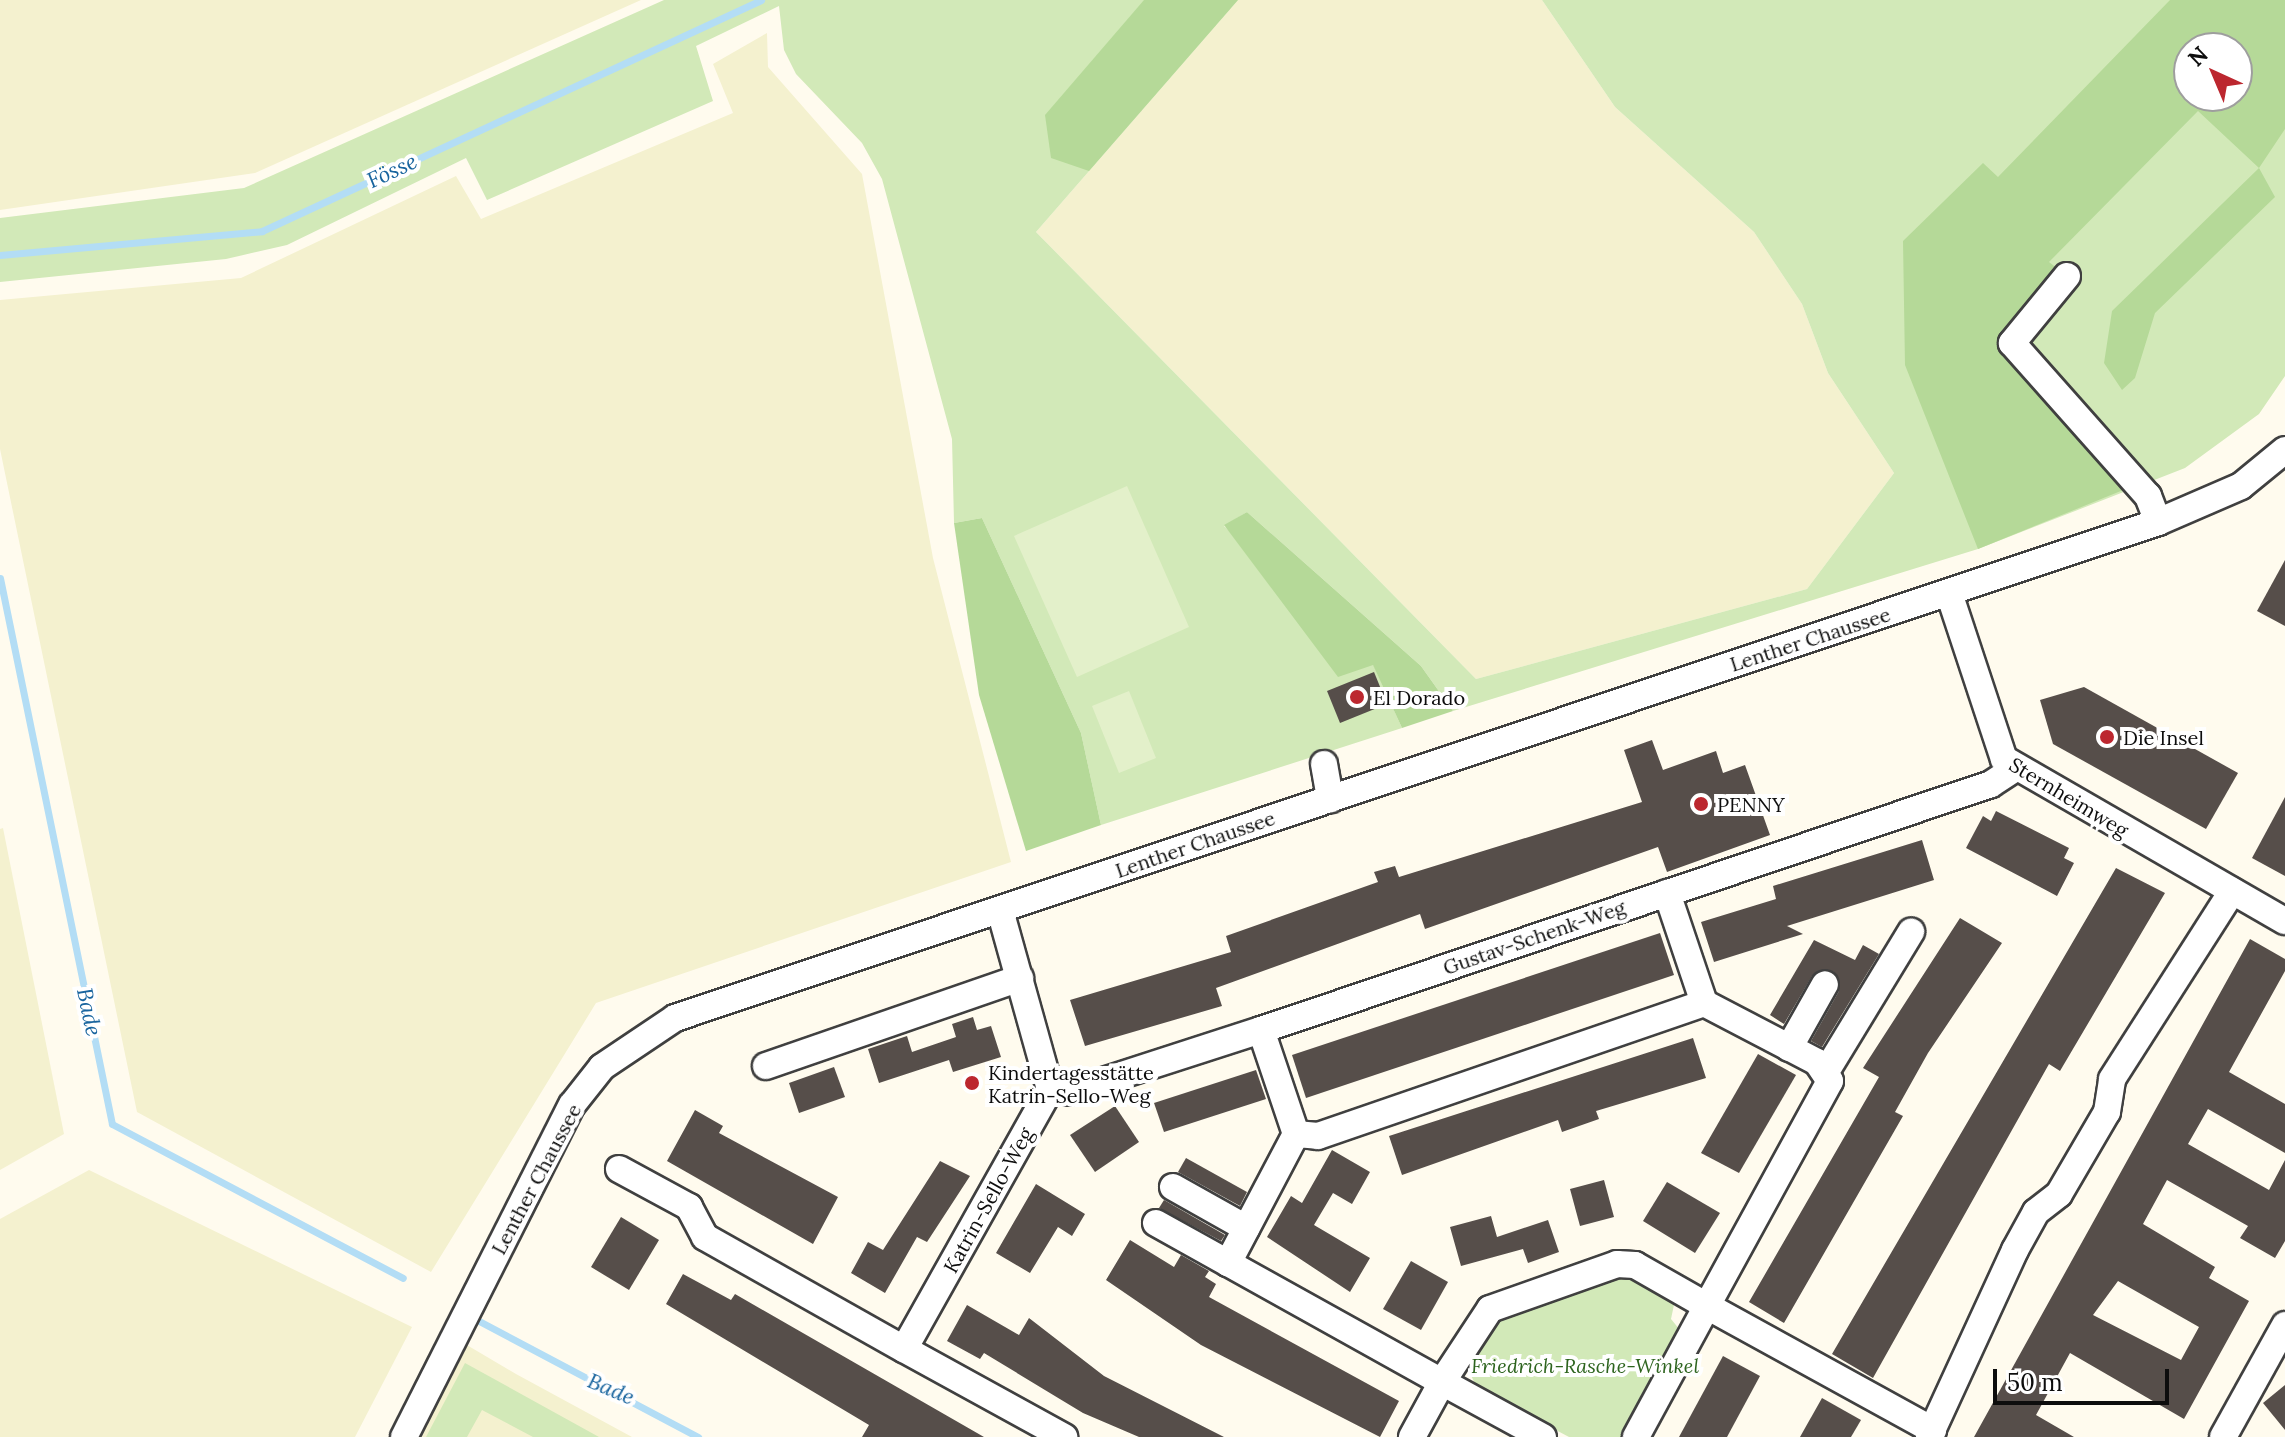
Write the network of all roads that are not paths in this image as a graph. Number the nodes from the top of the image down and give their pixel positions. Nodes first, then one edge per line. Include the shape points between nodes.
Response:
1 (2067, 276) dead end
2 (2285, 450) edge
3 (2158, 522) junction
4 (1949, 593) junction
5 (1324, 764) dead end
6 (2014, 769) junction
7 (1330, 799) junction
8 (2232, 891) junction
9 (1667, 893) junction
10 (1000, 910) junction
11 (2285, 921) edge
12 (1911, 932) dead end
13 (1020, 978) junction
14 (1825, 984) dead end
15 (1704, 1003) junction
16 (1261, 1030) junction
17 (1789, 1048) junction
18 (766, 1066) dead end
19 (1827, 1070) junction
20 (1050, 1089) junction
21 (1296, 1134) junction
22 (619, 1169) dead end
23 (1173, 1187) dead end
24 (1156, 1223) dead end
25 (1246, 1228) junction
26 (1228, 1263) junction
27 (1707, 1306) junction
28 (2285, 1325) edge
29 (904, 1349) junction
30 (1442, 1382) junction
31 (1931, 1434) edge
32 (404, 1437) edge
33 (1064, 1437) edge
34 (1412, 1437) edge
35 (1543, 1437) edge
36 (1636, 1437) edge
37 (2223, 1437) edge

1 - 3 street via 2012,343 2148,496
2 - 3 street, Lenther Chaussee via 2241,486
3 - 4 street, Lenther Chaussee
4 - 6 street, Sternheimweg via 2004,759
4 - 7 street, Lenther Chaussee
5 - 7 street
6 - 8 street, Sternheimweg
6 - 9 street, Gustav-Schenk-Weg via 1991,784
7 - 10 street, Lenther Chaussee
8 - 11 street, Sternheimweg
8 - 31 street via 2112,1079 2107,1112 2059,1194 2036,1212
9 - 15 street
9 - 16 street, Gustav-Schenk-Weg
10 - 13 street
10 - 32 street, Lenther Chaussee via 675,1018 602,1067 572,1105
12 - 19 street
13 - 18 street
13 - 20 street
14 - 17 street
15 - 17 street
15 - 21 street via 1318,1136
16 - 20 street, Gustav-Schenk-Weg via 1069,1092
16 - 21 street
17 - 19 street
19 - 27 street via 1826,1092
20 - 29 street, Katrin-Sello-Weg
21 - 25 street
22 - 29 street via 689,1207 705,1237
23 - 25 street
24 - 26 street
25 - 26 street
26 - 30 street
27 - 30 street via 1635,1265 1617,1264 1490,1309
27 - 31 street
27 - 36 street
28 - 37 street
29 - 33 street
30 - 34 street
30 - 35 street

